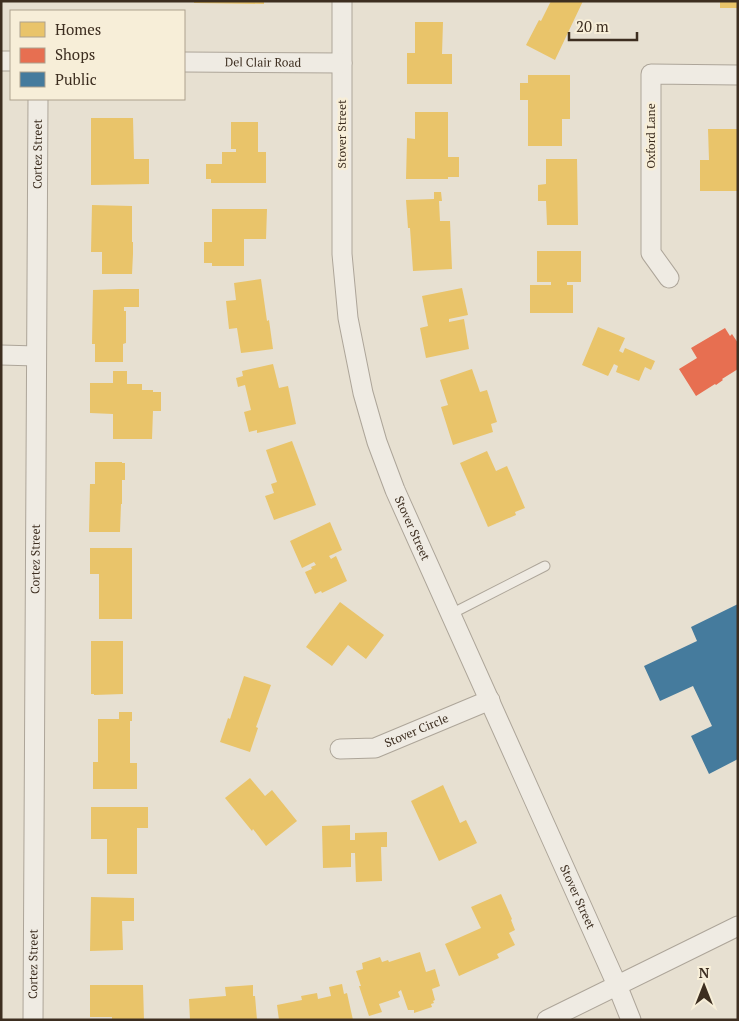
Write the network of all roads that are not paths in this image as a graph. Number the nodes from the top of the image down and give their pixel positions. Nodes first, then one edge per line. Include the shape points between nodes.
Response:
1 (342, 1) edge
2 (185, 62) edge
3 (342, 62) junction
4 (738, 75) edge
5 (38, 100) edge
6 (669, 278) dead end
7 (1, 355) edge
8 (36, 356) junction
9 (545, 566) dead end
10 (451, 614) junction
11 (490, 700) junction
12 (340, 750) dead end
13 (738, 926) edge
14 (617, 985) junction
15 (33, 1020) edge
16 (547, 1020) edge
17 (631, 1020) edge

1 - 3 street, Stover Street
2 - 3 street, Del Clair Road
3 - 10 street, Stover Street via 342,254 348,318 377,442
4 - 6 street, Oxford Lane via 652,74 651,253
5 - 8 street, Cortez Street
7 - 8 street
8 - 15 street, Cortez Street
9 - 10 lane
10 - 11 street, Stover Street
11 - 12 street, Stover Circle via 375,748
11 - 14 street, Stover Street
13 - 14 street
14 - 16 street
14 - 17 street, Stover Street

